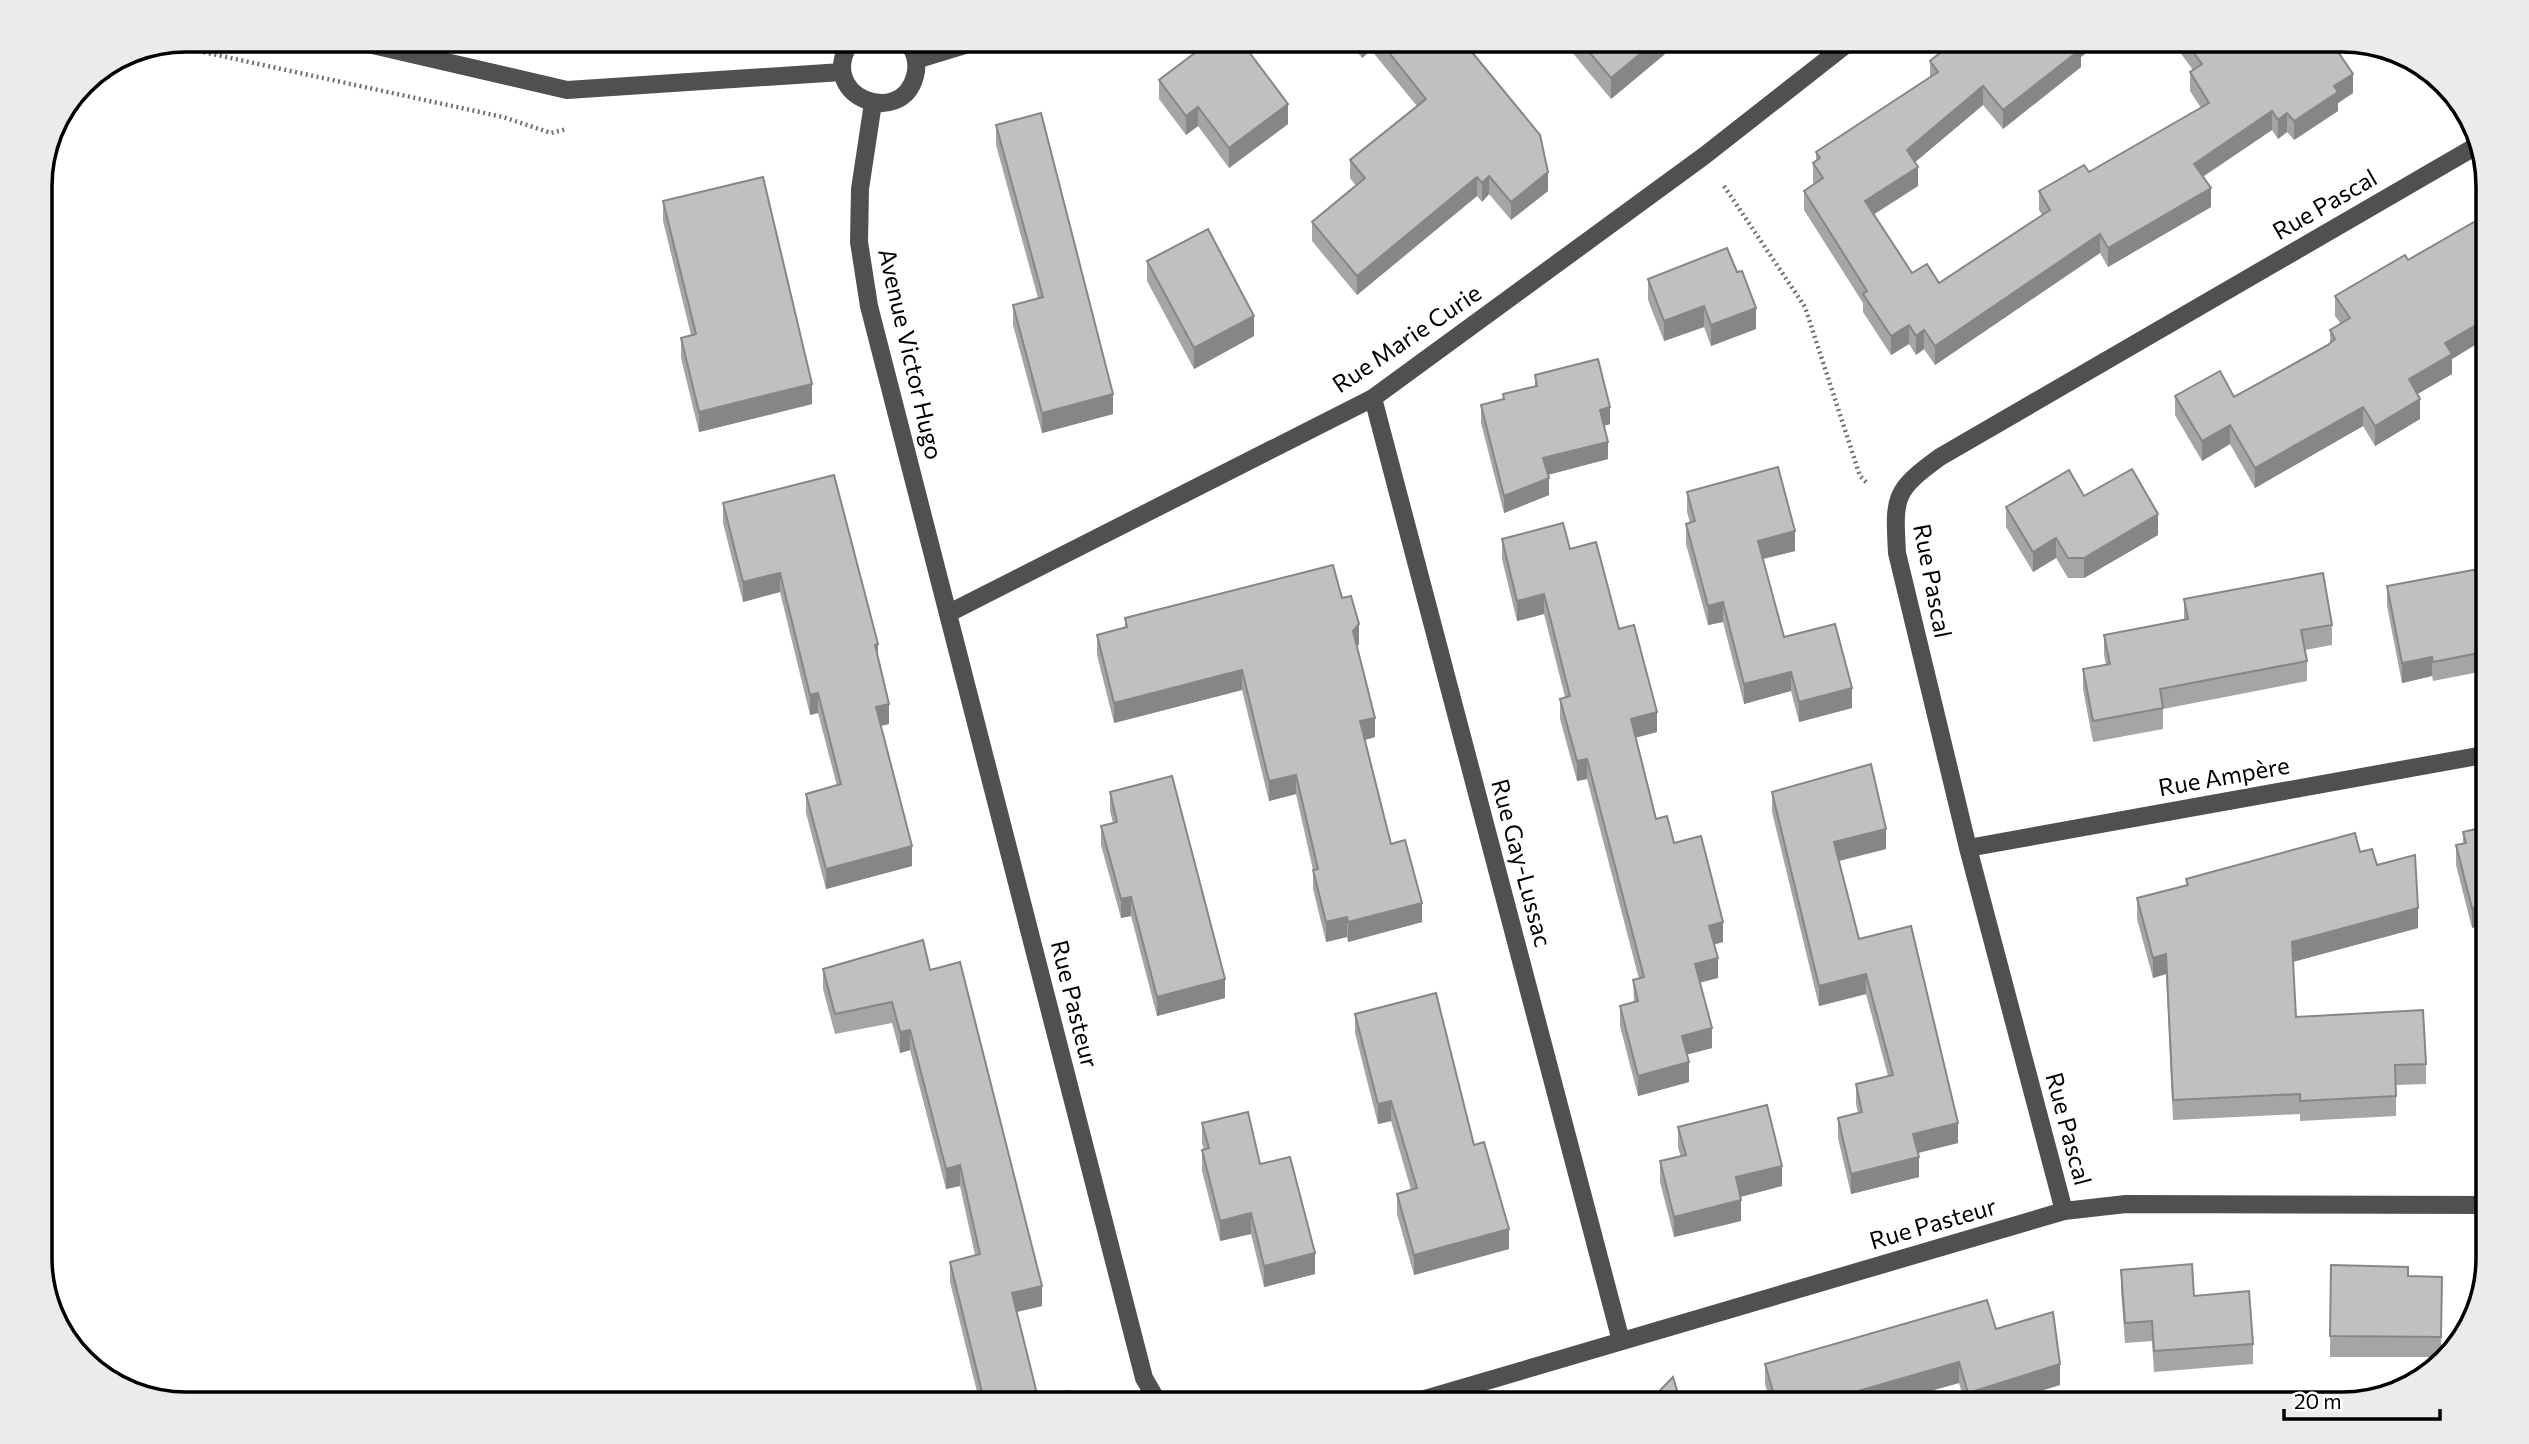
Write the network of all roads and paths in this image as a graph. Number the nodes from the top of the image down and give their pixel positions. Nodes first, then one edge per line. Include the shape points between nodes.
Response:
1 (403, 52) edge
2 (846, 52) edge
3 (912, 52) edge
4 (942, 52) edge
5 (1837, 52) edge
6 (916, 60) junction
7 (842, 72) junction
8 (873, 103) junction
9 (2471, 149) edge
10 (1704, 156) junction
11 (1373, 398) junction
12 (1894, 510) junction
13 (949, 613) junction
14 (2476, 756) edge
15 (1968, 848) junction
16 (2476, 1205) edge
17 (2064, 1211) junction
18 (1621, 1341) junction
19 (1152, 1392) edge
20 (1449, 1392) edge

1 - 7 street via 567,90
2 - 7 street
3 - 6 street
4 - 6 street
5 - 10 street, Rue Marie Curie
6 - 8 street via 913,84 906,93
7 - 8 street via 853,93
8 - 13 street, Avenue Victor Hugo via 860,189 859,242 869,306
9 - 12 street, Rue Pascal via 1940,457 1908,480
10 - 11 street, Rue Marie Curie
10 - 12 path via 1805,307 1860,476
11 - 13 street, Rue Marie Curie
11 - 18 street, Rue Gay-Lussac
12 - 15 street, Rue Pascal via 1897,553
13 - 19 street, Rue Pasteur via 1144,1378
14 - 15 street, Rue Ampère
15 - 17 street, Rue Pascal
16 - 17 street, Rue Pasteur via 2126,1204
17 - 18 street, Rue Pasteur
18 - 20 street, Rue Pasteur

